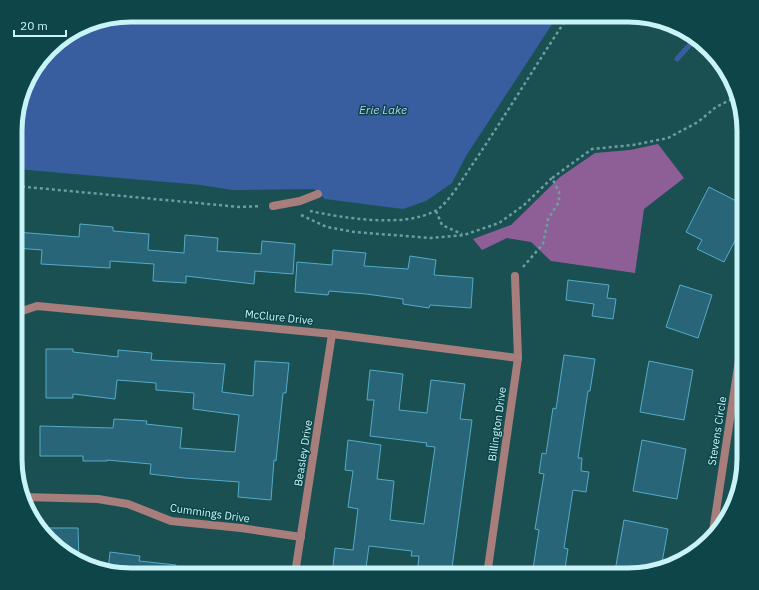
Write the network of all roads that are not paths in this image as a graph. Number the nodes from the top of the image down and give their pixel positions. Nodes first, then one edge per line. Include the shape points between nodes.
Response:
1 (318, 194) dead end
2 (273, 206) road end
3 (515, 276) road end
4 (22, 311) edge
5 (332, 334) junction
6 (518, 358) junction
7 (737, 373) edge
8 (29, 497) edge
9 (714, 525) edge
10 (301, 537) junction
11 (297, 568) edge
12 (488, 568) edge

1 - 2 street via 300,201
3 - 6 street, Billington Drive
4 - 5 street, McClure Drive via 37,306
5 - 6 street, McClure Drive
5 - 10 street, Beasley Drive
6 - 12 street, Billington Drive
7 - 9 street, Stevens Circle
8 - 10 street, Cummings Drive via 98,499 128,504 171,521
10 - 11 street, Beasley Drive

